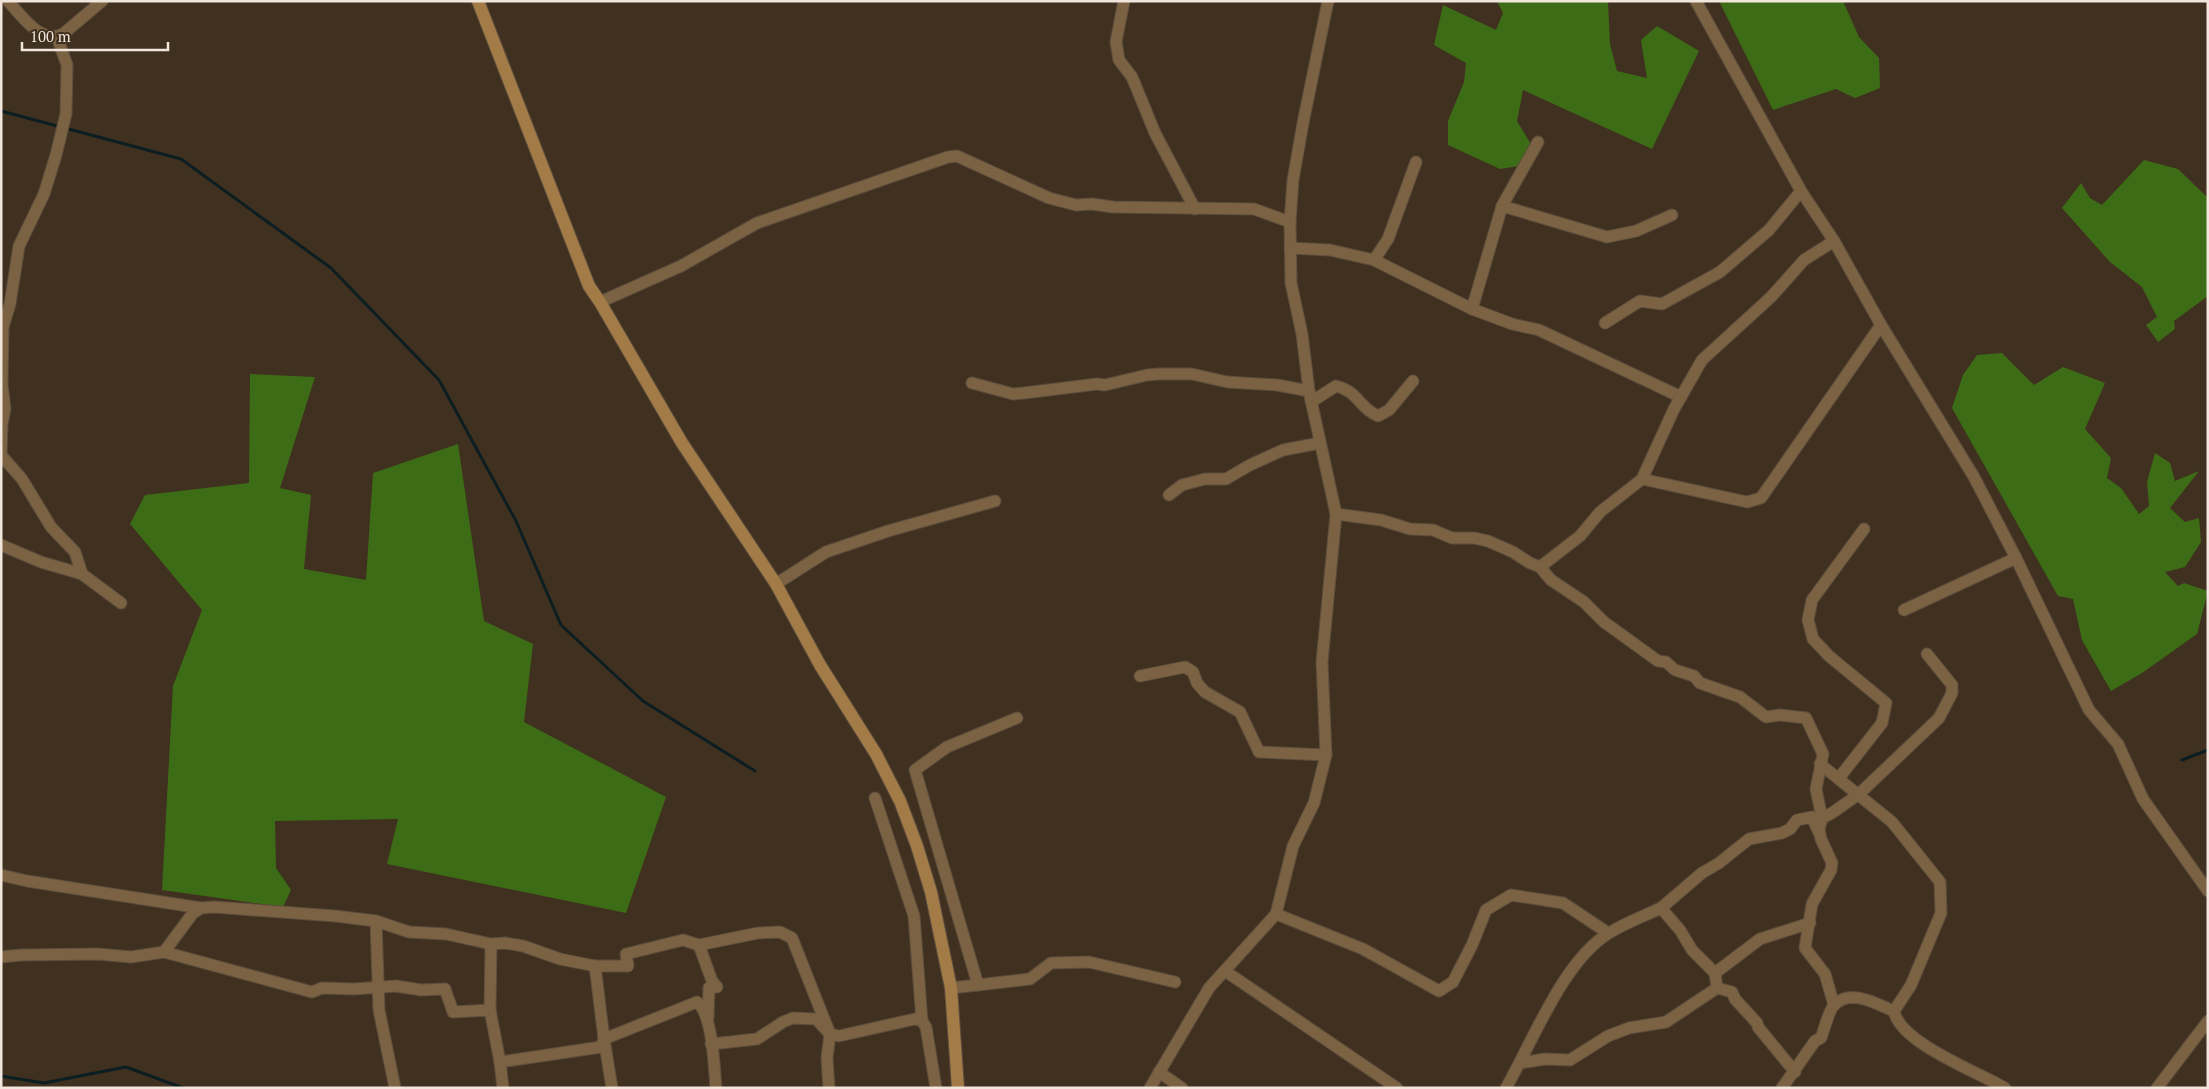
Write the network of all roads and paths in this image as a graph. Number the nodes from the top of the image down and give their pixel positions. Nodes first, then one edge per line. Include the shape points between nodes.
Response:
1 (8, 1) edge
2 (102, 1) edge
3 (478, 1) edge
4 (1124, 1) edge
5 (1328, 1) edge
6 (1696, 1) edge
7 (57, 37) junction
8 (1538, 142) dead end
9 (1416, 162) dead end
10 (1801, 191) junction
11 (1502, 206) junction
12 (1195, 209) junction
13 (1672, 214) dead end
14 (1290, 222) junction
15 (1834, 241) junction
16 (1290, 248) junction
17 (1374, 260) junction
18 (600, 302) junction
19 (1472, 309) junction
20 (1605, 323) dead end
21 (1880, 325) junction
22 (1413, 381) dead end
23 (972, 383) dead end
24 (1310, 397) junction
25 (1681, 397) junction
26 (1, 429) edge
27 (1320, 442) junction
28 (1, 455) edge
29 (1642, 480) junction
30 (1169, 495) dead end
31 (995, 501) dead end
32 (1336, 514) junction
33 (1864, 528) dead end
34 (1, 544) edge
35 (2016, 558) junction
36 (1540, 567) junction
37 (82, 574) junction
38 (776, 584) junction
39 (121, 603) dead end
40 (1904, 610) dead end
41 (1927, 654) dead end
42 (1140, 676) dead end
43 (1017, 718) dead end
44 (1326, 755) junction
45 (1820, 764) junction
46 (1839, 778) junction
47 (1859, 794) junction
48 (875, 798) dead end
49 (1822, 818) junction
50 (1821, 839) junction
51 (1, 875) edge
52 (2208, 891) edge
53 (201, 908) junction
54 (1661, 908) junction
55 (1276, 914) junction
56 (376, 921) junction
57 (1810, 923) junction
58 (1608, 933) junction
59 (491, 944) junction
60 (699, 945) junction
61 (164, 952) junction
62 (1, 957) edge
63 (595, 966) junction
64 (1224, 971) junction
65 (1715, 973) junction
66 (1175, 982) dead end
67 (978, 985) junction
68 (379, 987) junction
69 (950, 988) junction
70 (1717, 988) junction
71 (1834, 1005) junction
72 (490, 1010) junction
73 (1894, 1011) junction
74 (922, 1021) junction
75 (2208, 1021) edge
76 (708, 1024) junction
77 (830, 1034) junction
78 (604, 1039) junction
79 (711, 1044) junction
80 (500, 1062) junction
81 (1520, 1063) junction
82 (1159, 1072) junction
83 (1795, 1072) junction
84 (395, 1088) edge
85 (503, 1088) edge
86 (612, 1088) edge
87 (716, 1088) edge
88 (829, 1088) edge
89 (936, 1088) edge
90 (958, 1088) edge
91 (1150, 1088) edge
92 (1182, 1088) edge
93 (1397, 1088) edge
94 (1506, 1088) edge
95 (1782, 1088) edge
96 (2006, 1088) edge
97 (2157, 1088) edge

1 - 7 street via 37,31
2 - 7 street
3 - 18 main road via 578,261
4 - 12 street via 1116,42 1119,60 1132,77 1155,133
5 - 14 street via 1293,180
6 - 10 street
7 - 26 street via 67,65 66,114 44,194 18,246 10,304 3,327 5,409
8 - 11 street
9 - 17 street via 1388,239
10 - 15 street
10 - 20 street via 1769,230 1720,272 1662,304 1640,301
11 - 13 street via 1608,237 1636,231
11 - 19 street
12 - 14 street via 1254,209
12 - 18 street via 1076,205 1049,198 957,156 948,157 758,223 681,266
14 - 16 street
15 - 21 street
15 - 25 street via 1804,260 1771,297 1702,360
16 - 17 street via 1330,250
16 - 24 street via 1291,283
17 - 19 street
18 - 38 main road via 682,442
19 - 25 street via 1539,330
21 - 29 street via 1761,498 1747,502
21 - 35 street via 1974,477
22 - 24 street via 1389,410 1378,416 1367,412 1357,396 1341,387
23 - 24 street via 1024,394 1122,382 1147,374 1192,374 1227,382 1277,385
24 - 27 street
25 - 29 street
26 - 28 street
27 - 30 street via 1283,450 1226,479 1205,479 1182,485
27 - 32 street
28 - 37 street via 22,479 51,527 75,552
29 - 36 street via 1600,512 1580,536
31 - 38 street via 826,552
32 - 36 street via 1380,520 1410,529 1433,530 1452,538 1488,541
32 - 44 street via 1322,662
33 - 46 street via 1812,600 1808,620 1813,639 1886,703 1882,723
34 - 37 street via 41,562
35 - 40 street
35 - 52 street via 2089,710 2118,744 2143,800
36 - 45 street via 1550,580 1584,602 1604,622 1658,661 1694,676 1700,683 1740,698 1766,717 1806,718 1821,747
37 - 39 street
38 - 69 main road via 900,801 918,846 931,892
41 - 47 street via 1952,684 1952,693 1939,718
42 - 44 street via 1185,667 1193,672 1205,692 1240,712 1259,752
43 - 67 street via 947,747 915,770
44 - 55 street via 1314,803 1294,846
45 - 46 street
45 - 49 street via 1816,788
46 - 47 street
47 - 49 street
47 - 73 street via 1892,822 1940,882 1941,913 1911,985
48 - 74 street via 914,916
49 - 50 street
50 - 54 street via 1812,817 1797,820 1782,833 1749,839
50 - 57 street via 1832,863 1812,904
51 - 53 street
53 - 56 street
53 - 61 street via 193,913
54 - 58 street
54 - 65 street via 1692,950
55 - 58 street via 1363,949 1439,991 1453,982 1486,910 1512,895 1563,903
55 - 64 street
56 - 59 street via 409,932 446,934
56 - 68 street
57 - 65 street via 1760,939
57 - 71 street via 1805,948 1825,974
58 - 81 street via 1582,958 1554,996
59 - 63 street via 523,946 560,959
59 - 72 street
60 - 63 street via 683,940 626,954 628,966
60 - 76 street via 717,987 709,988
60 - 77 street via 758,932 780,932 792,938
61 - 62 street via 131,957 92,954
61 - 68 street via 312,992 322,988
63 - 78 street
64 - 82 street via 1209,988
64 - 93 street
65 - 70 street
66 - 67 street via 1080,962 1051,963 1030,979
67 - 69 street
68 - 72 street via 445,989 453,1012
68 - 84 street via 379,1010
69 - 90 main road
70 - 81 street via 1666,1022 1629,1028 1608,1036 1570,1060
70 - 83 street via 1732,992
71 - 73 street via 1847,998 1860,998
71 - 83 street via 1820,1038
72 - 80 street
73 - 96 street via 1895,1018 1924,1044 1951,1062
74 - 77 street via 839,1036
74 - 89 street via 926,1027
75 - 97 street
76 - 78 street via 697,1002
76 - 79 street
77 - 79 street via 816,1020 793,1018 757,1040
77 - 88 street via 826,1058
78 - 80 street via 601,1047
78 - 86 street
79 - 87 street
80 - 85 street
81 - 94 street
82 - 91 street
82 - 92 street
83 - 95 street

